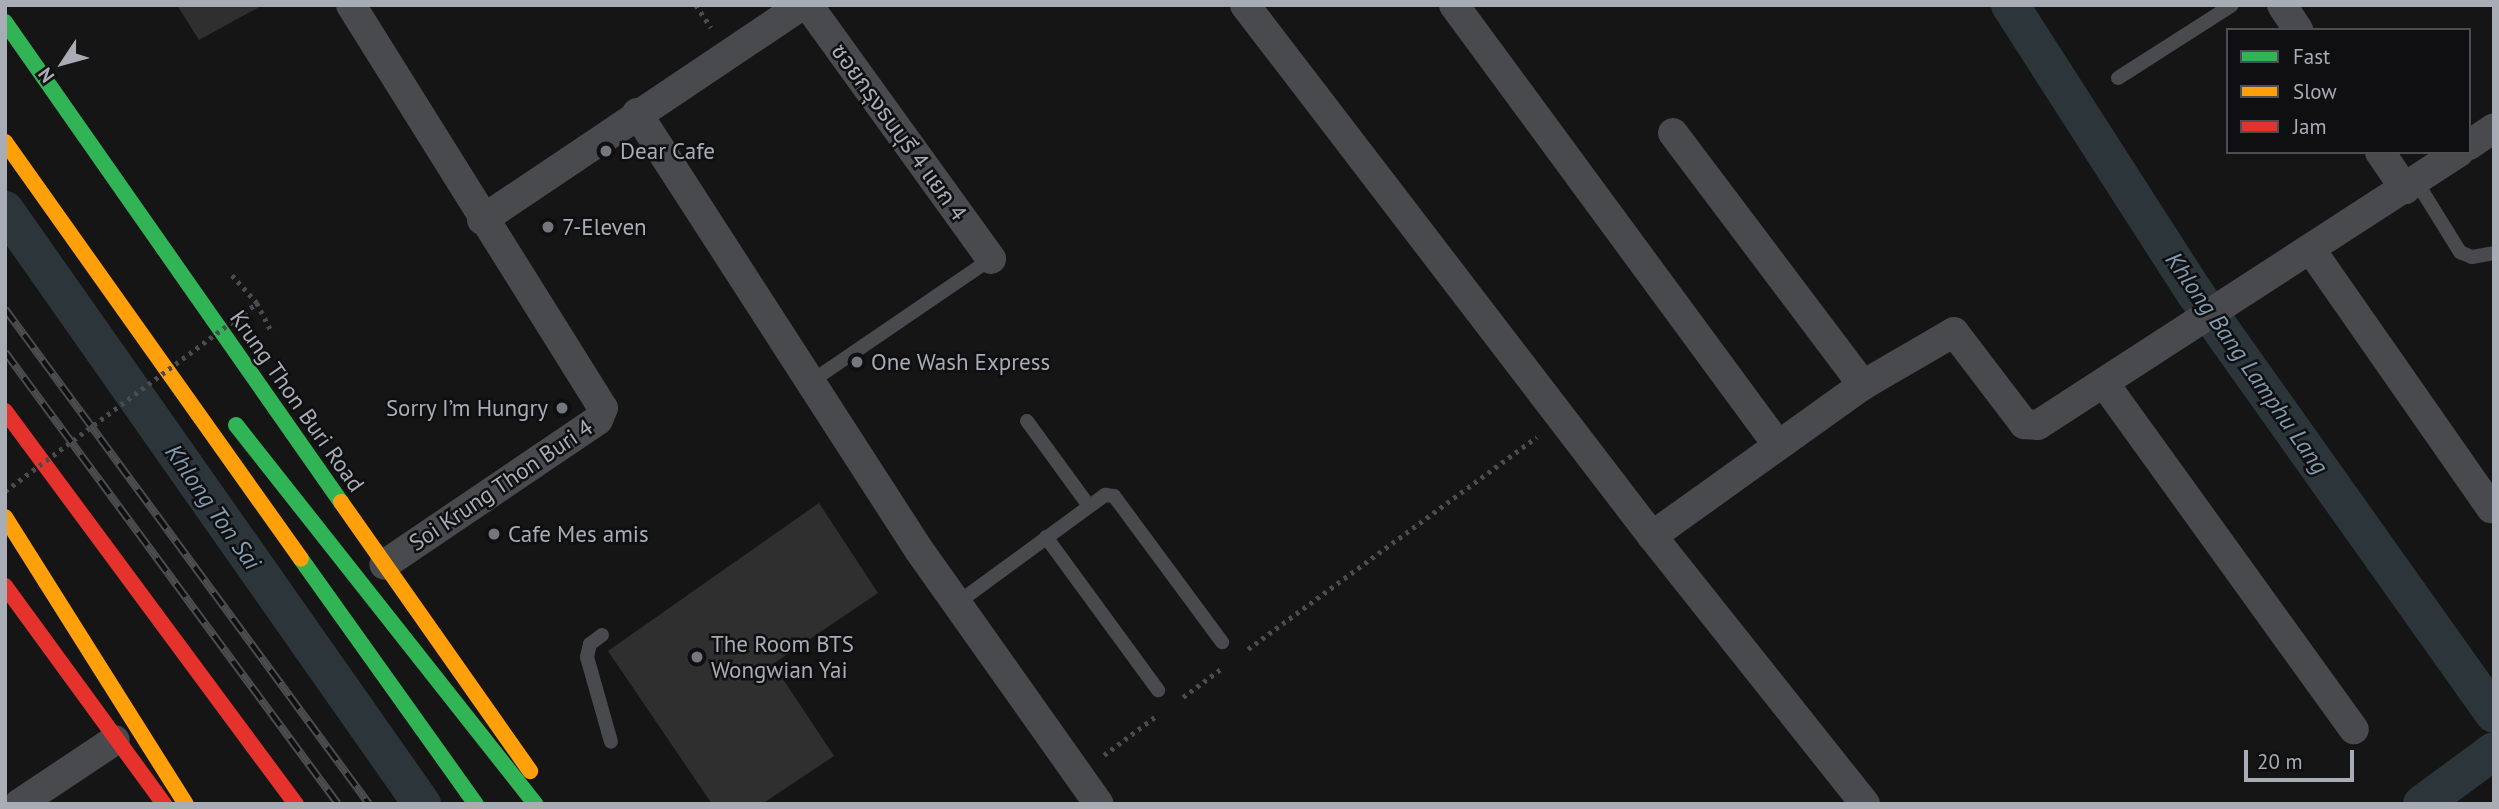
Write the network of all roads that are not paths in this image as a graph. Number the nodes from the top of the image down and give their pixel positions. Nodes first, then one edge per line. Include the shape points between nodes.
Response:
1 (351, 5) edge
2 (802, 5) edge
3 (808, 5) edge
4 (1245, 5) edge
5 (1454, 5) edge
6 (2232, 5) edge
7 (2282, 5) edge
8 (5, 22) edge
9 (2297, 28) edge
10 (2118, 78) dead end
11 (637, 113) junction
12 (2494, 128) edge
13 (1673, 133) dead end
14 (5, 142) edge
15 (2471, 144) edge
16 (2382, 154) edge
17 (2456, 154) edge
18 (2410, 185) junction
19 (55, 213) junction
20 (482, 220) junction
21 (2311, 250) junction
22 (2494, 253) edge
23 (991, 258) joint
24 (172, 348) dead end
25 (809, 383) junction
26 (2104, 383) junction
27 (1863, 385) junction
28 (5, 411) edge
29 (225, 411) dead end
30 (1027, 421) dead end
31 (1777, 444) junction
32 (1089, 506) junction
33 (2491, 508) dead end
34 (5, 517) edge
35 (1652, 536) junction
36 (1046, 537) junction
37 (384, 565) junction
38 (5, 586) edge
39 (957, 604) junction
40 (602, 635) dead end
41 (1222, 642) dead end
42 (1158, 690) dead end
43 (2354, 729) dead end
44 (115, 740) junction
45 (611, 742) dead end
46 (19, 804) edge
47 (164, 804) edge
48 (186, 804) edge
49 (296, 804) edge
50 (476, 804) edge
51 (535, 804) edge
52 (553, 804) edge
53 (1099, 804) edge
54 (1865, 804) edge

1 - 20 street
2 - 11 street
3 - 23 street, ซอยกรุงธนบุรี 4 แยก 4
4 - 35 street
5 - 31 street
6 - 10 lane
7 - 9 street
8 - 37 main road, Krung Thon Buri Road
11 - 20 street
11 - 25 street
12 - 15 street
13 - 27 street
14 - 19 main road
16 - 18 street
17 - 18 street
18 - 21 street
18 - 22 lane via 2460,252 2472,257
19 - 24 main road
19 - 50 main road
20 - 37 street, Soi Krung Thon Buri 4 via 600,402 603,414
21 - 26 street
21 - 33 street
23 - 25 lane
25 - 39 street
26 - 27 street via 2031,428 1954,332
26 - 43 street
27 - 31 street
28 - 49 main road
29 - 51 main road
30 - 32 lane
31 - 35 street
32 - 36 lane
32 - 41 lane via 1105,495 1121,502
34 - 48 main road
35 - 54 street
36 - 39 lane
36 - 42 lane
37 - 52 main road, Krung Thon Buri Road
38 - 44 main road
39 - 53 street
40 - 45 lane via 590,644 587,657
44 - 46 street
44 - 47 main road

